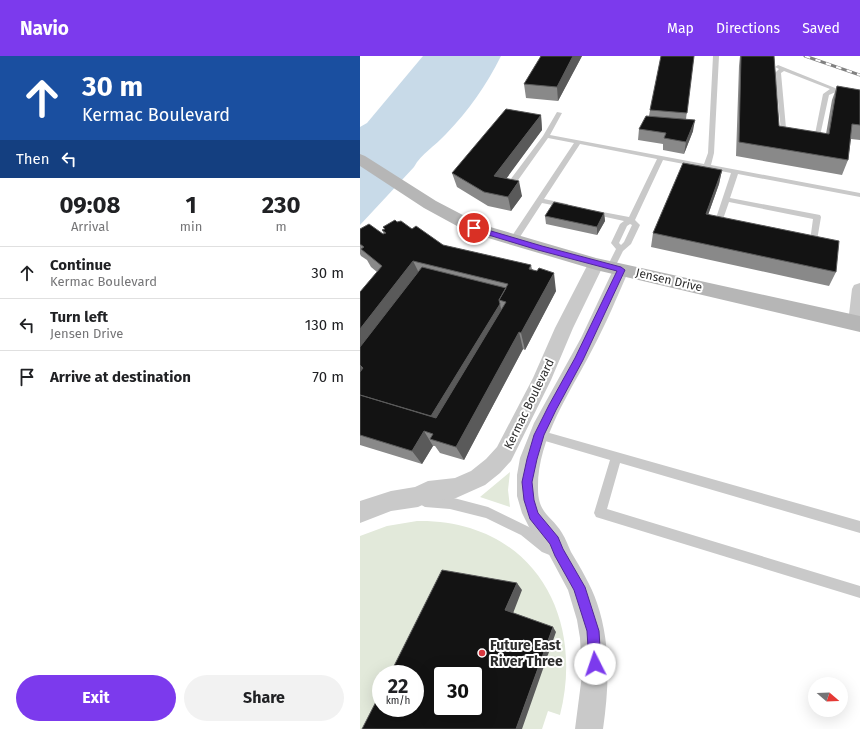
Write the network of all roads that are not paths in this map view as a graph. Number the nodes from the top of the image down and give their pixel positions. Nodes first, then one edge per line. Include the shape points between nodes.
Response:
1 (716, 56) edge
2 (770, 64) edge
3 (783, 69) junction
4 (834, 88) junction
5 (841, 91) edge
6 (559, 113) dead end
7 (546, 136) junction
8 (790, 140) edge
9 (578, 142) junction
10 (810, 143) edge
11 (661, 158) junction
12 (360, 159) edge
13 (707, 167) junction
14 (735, 172) junction
15 (508, 188) edge
16 (860, 195) edge
17 (726, 199) junction
18 (540, 200) junction
19 (570, 207) edge
20 (585, 210) edge
21 (631, 220) junction
22 (733, 227) edge
23 (513, 240) junction
24 (798, 241) edge
25 (610, 267) junction
26 (860, 289) edge
27 (858, 324) edge
28 (539, 435) junction
29 (616, 457) junction
30 (418, 497) junction
31 (360, 512) edge
32 (860, 527) edge
33 (558, 552) junction
34 (860, 592) edge
35 (589, 729) edge

1 - 13 lane via 711,153
2 - 3 lane
3 - 4 lane
3 - 8 lane via 778,73 783,139
4 - 5 lane
4 - 10 lane via 826,94 816,144
6 - 7 lane
7 - 9 lane
7 - 15 lane
9 - 11 lane
9 - 18 lane
11 - 13 lane
11 - 21 lane
12 - 23 main road, Jensen Drive via 459,222
13 - 14 lane
14 - 16 lane
14 - 17 lane
17 - 22 lane via 718,224
17 - 24 lane via 817,217 813,244
18 - 19 lane
18 - 23 lane
20 - 21 lane
21 - 25 lane via 636,225 627,244 620,249
23 - 25 main road, Jensen Drive
25 - 27 main road, Jensen Drive
25 - 28 street, Kermac Boulevard via 579,360
25 - 30 street, Kermac Boulevard via 564,328 542,380 501,458 472,482 456,488 428,491
26 - 27 street
28 - 29 lane
28 - 33 street, Kermac Boulevard via 529,471 527,491 536,520 554,541
29 - 32 lane
29 - 34 lane via 600,513
30 - 31 street, Kermac Boulevard via 391,501
30 - 33 lane via 425,501 450,503 488,513 525,531 546,548
33 - 35 street, Kermac Boulevard via 579,587 593,631 595,700

